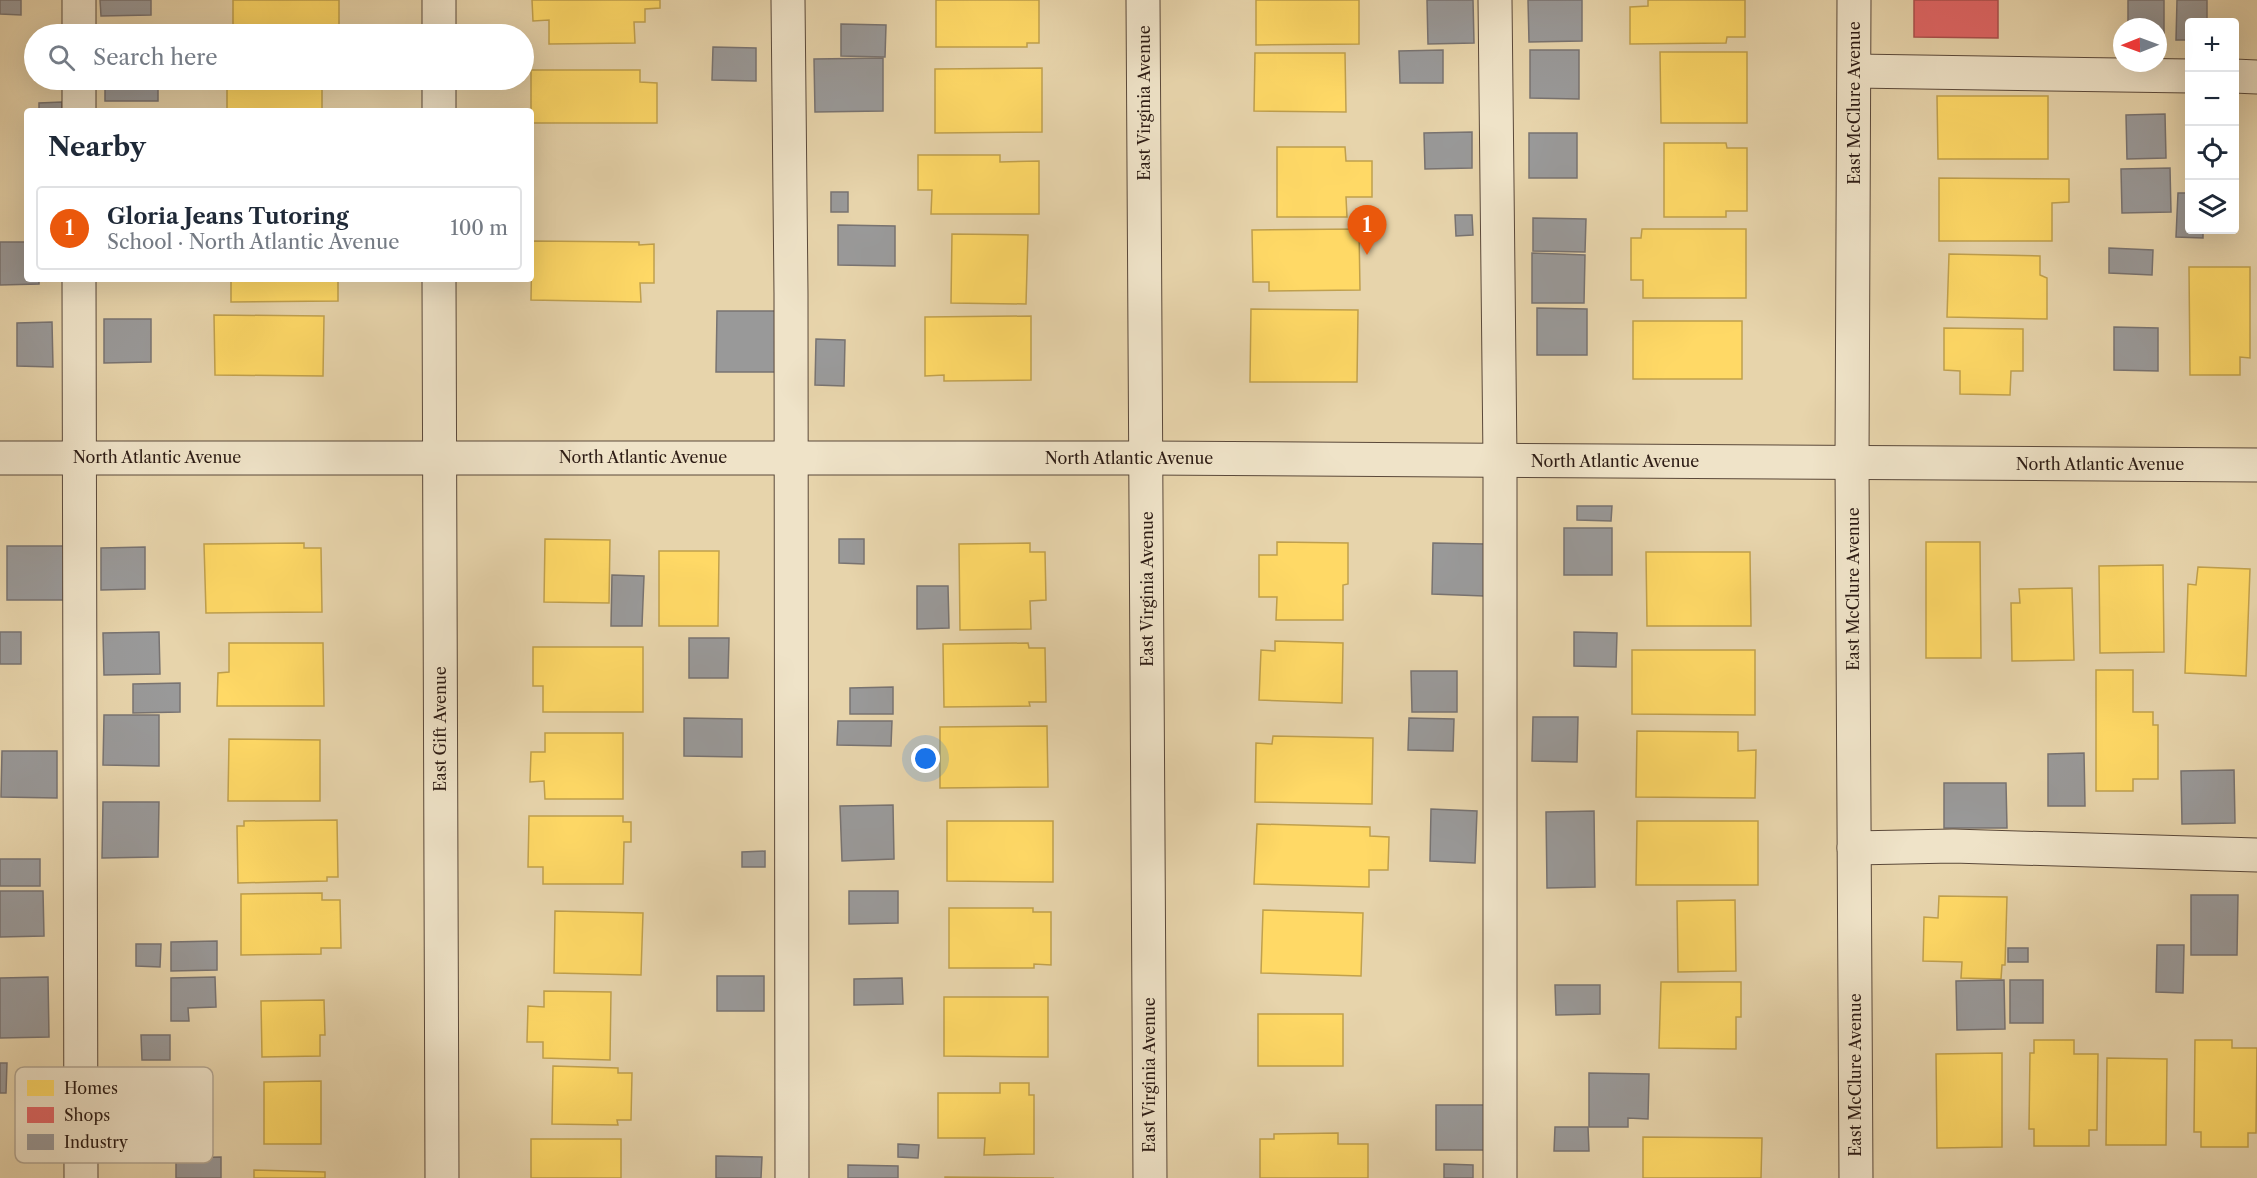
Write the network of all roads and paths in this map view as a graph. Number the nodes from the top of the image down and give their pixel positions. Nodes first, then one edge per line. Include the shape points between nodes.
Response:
1 (79, 0) edge
2 (439, 0) edge
3 (788, 0) edge
4 (1143, 0) edge
5 (1495, 0) edge
6 (1854, 0) edge
7 (79, 24) edge
8 (439, 24) edge
9 (1855, 71) junction
10 (2185, 76) edge
11 (2239, 76) edge
12 (2257, 77) edge
13 (79, 90) edge
14 (439, 90) edge
15 (79, 108) edge
16 (439, 108) edge
17 (79, 282) edge
18 (439, 282) edge
19 (439, 457) junction
20 (0, 458) edge
21 (80, 458) junction
22 (791, 458) junction
23 (1146, 458) junction
24 (1500, 460) junction
25 (1852, 462) junction
26 (2257, 465) edge
27 (1854, 848) junction
28 (2257, 855) edge
29 (81, 1067) edge
30 (81, 1163) edge
31 (81, 1178) edge
32 (442, 1178) edge
33 (792, 1178) edge
34 (1150, 1178) edge
35 (1500, 1178) edge
36 (1856, 1178) edge

1 - 7 street
2 - 8 street
3 - 22 street
4 - 23 street, East Virginia Avenue
5 - 24 street
6 - 9 street, East McClure Avenue
9 - 10 street
9 - 25 street, East McClure Avenue
11 - 12 street
13 - 15 street
14 - 16 street
17 - 21 street
18 - 19 street, East Gift Avenue
19 - 21 street, North Atlantic Avenue
19 - 22 street, North Atlantic Avenue
19 - 32 street, East Gift Avenue
20 - 21 street, North Atlantic Avenue
21 - 29 street
22 - 23 street, North Atlantic Avenue
22 - 33 street
23 - 24 street, North Atlantic Avenue
23 - 34 street, East Virginia Avenue
24 - 25 street, North Atlantic Avenue
24 - 35 street
25 - 26 street, North Atlantic Avenue
25 - 27 street, East McClure Avenue
27 - 28 street via 1953,846
27 - 36 street, East McClure Avenue
30 - 31 street

